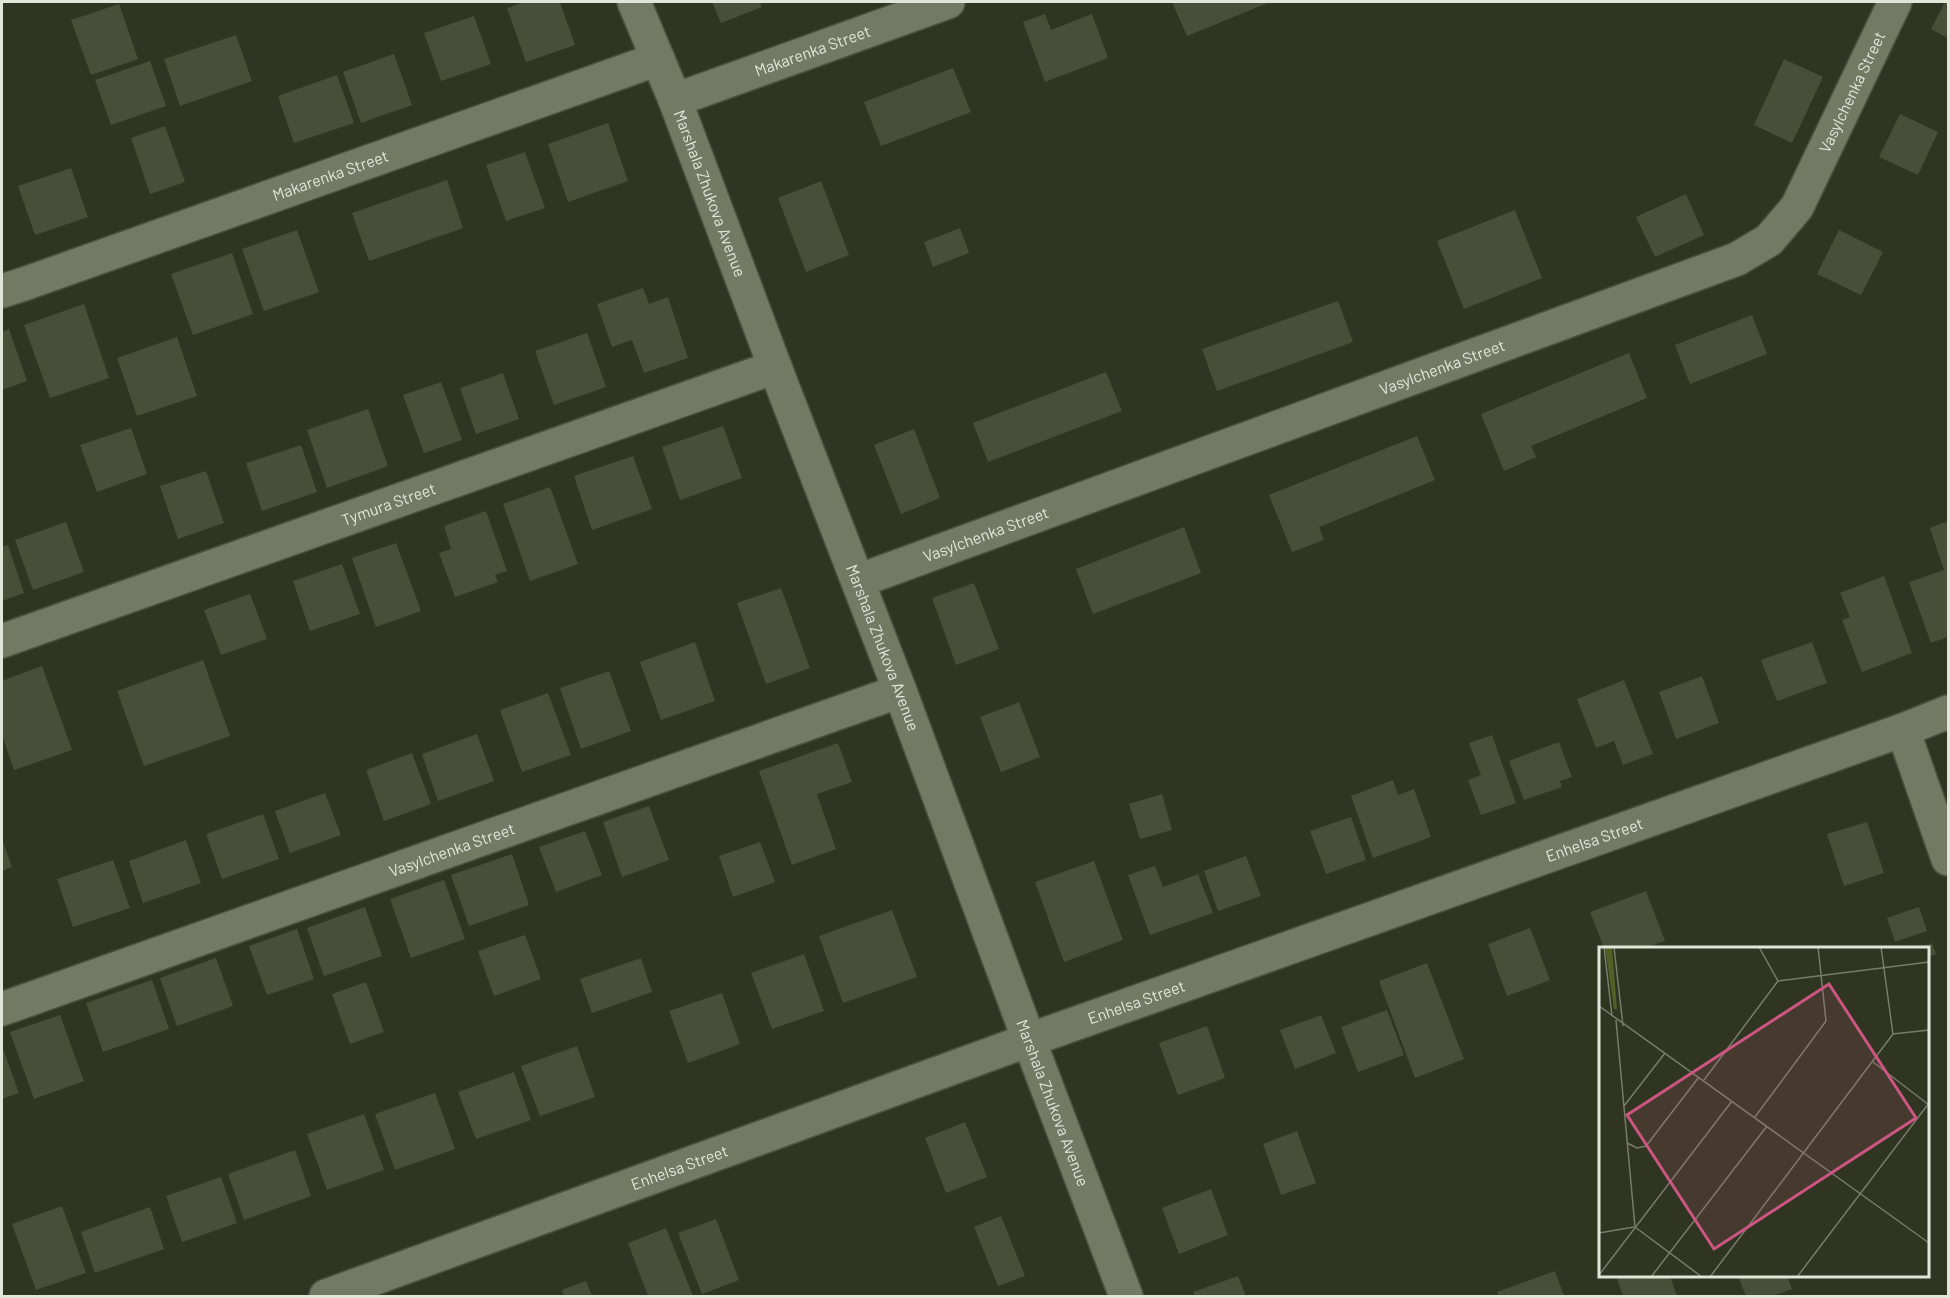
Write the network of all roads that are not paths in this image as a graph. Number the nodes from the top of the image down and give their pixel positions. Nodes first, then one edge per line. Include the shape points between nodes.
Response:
1 (634, 2) edge
2 (948, 2) edge
3 (1895, 2) edge
4 (658, 59) junction
5 (675, 100) junction
6 (2, 291) edge
7 (775, 367) junction
8 (858, 581) junction
9 (2, 641) edge
10 (900, 691) junction
11 (1948, 712) edge
12 (1903, 730) junction
13 (1948, 859) edge
14 (2, 1009) edge
15 (1029, 1040) junction
16 (326, 1296) edge
17 (1126, 1296) edge

1 - 4 street, Marshala Zhukova Avenue
2 - 5 street, Makarenka Street
3 - 8 street, Vasylchenka Street via 1797,207 1769,240 1737,259
4 - 5 street, Marshala Zhukova Avenue
4 - 6 street, Makarenka Street
5 - 7 street, Marshala Zhukova Avenue
7 - 8 street, Marshala Zhukova Avenue
7 - 9 street, Tymura Street
8 - 10 street, Marshala Zhukova Avenue
10 - 14 street, Vasylchenka Street
10 - 15 street, Marshala Zhukova Avenue
11 - 12 street, Enhelsa Street
12 - 13 street
12 - 15 street, Enhelsa Street
15 - 16 street, Enhelsa Street
15 - 17 street, Marshala Zhukova Avenue

